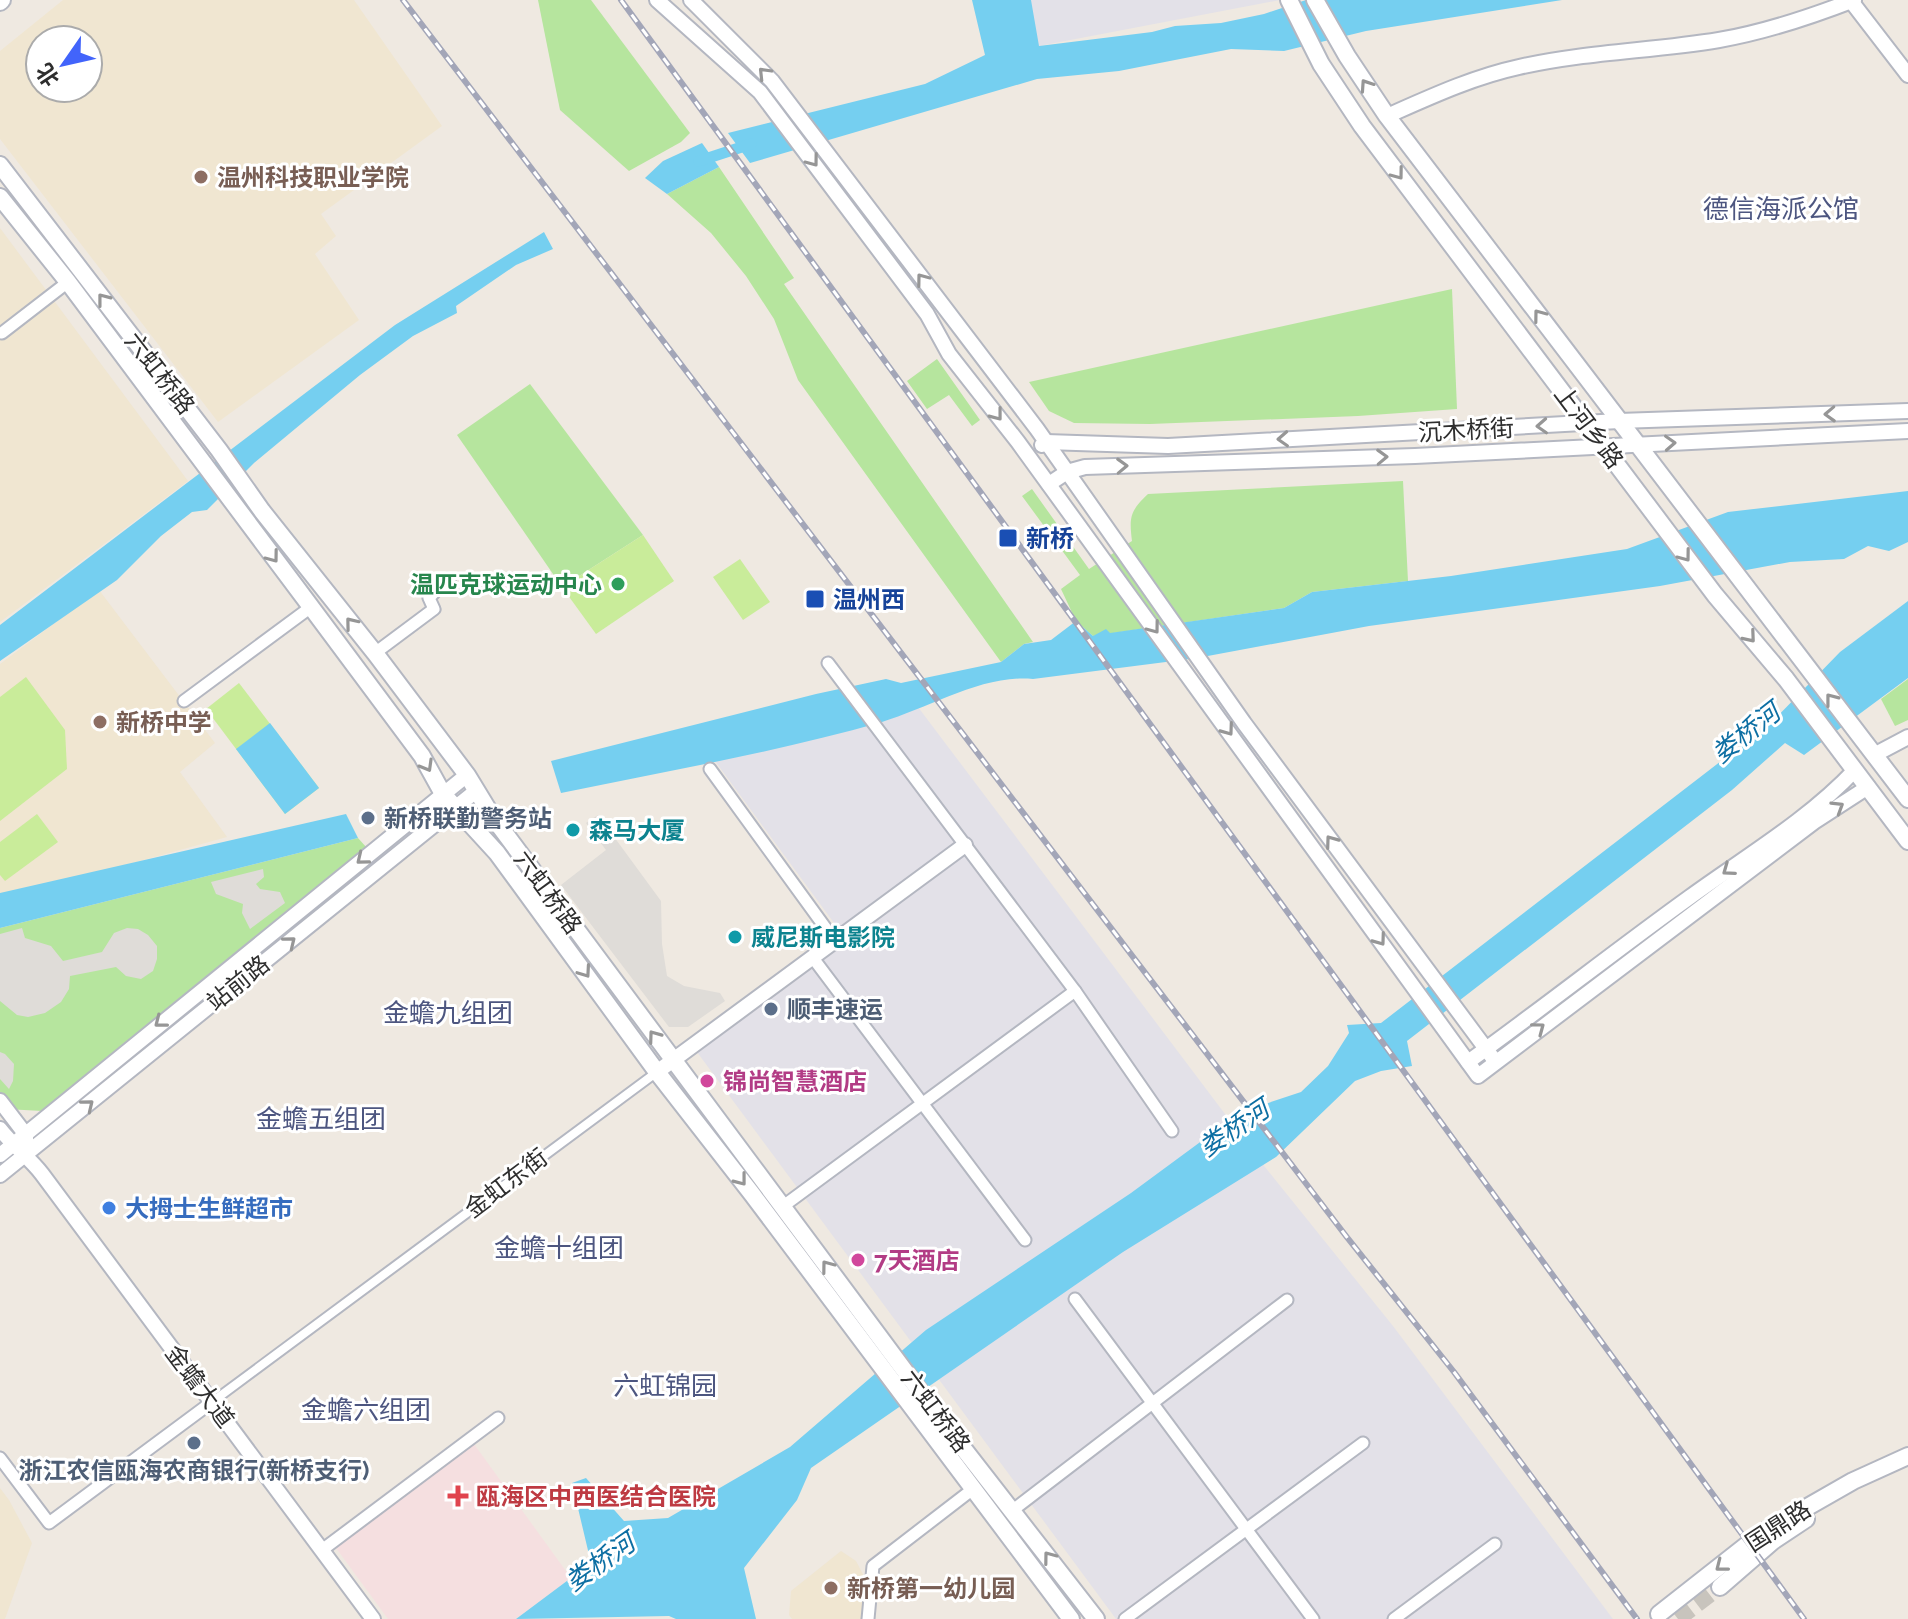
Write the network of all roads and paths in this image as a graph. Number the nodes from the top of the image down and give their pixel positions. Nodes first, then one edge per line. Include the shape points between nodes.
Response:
1 (657, 0) edge
2 (691, 0) edge
3 (1289, 0) edge
4 (1315, 0) edge
5 (1852, 1) edge
6 (1908, 75) edge
7 (1387, 116) junction
8 (0, 165) edge
9 (0, 197) edge
10 (68, 282) junction
11 (2, 333) dead end
12 (1908, 411) edge
13 (1619, 421) junction
14 (1586, 424) junction
15 (1908, 431) edge
16 (1046, 442) junction
17 (1638, 445) junction
18 (1603, 446) junction
19 (1028, 455) junction
20 (1067, 472) junction
21 (1049, 484) junction
22 (452, 587) dead end
23 (311, 607) junction
24 (375, 653) junction
25 (828, 663) dead end
26 (184, 701) dead end
27 (1908, 737) edge
28 (1874, 755) junction
29 (710, 769) dead end
30 (1855, 770) junction
31 (467, 775) junction
32 (1868, 787) junction
33 (476, 791) junction
34 (443, 794) junction
35 (1908, 799) edge
36 (454, 808) junction
37 (1908, 841) edge
38 (965, 845) junction
39 (835, 941) junction
40 (813, 958) junction
41 (1075, 991) junction
42 (1491, 1054) junction
43 (673, 1061) junction
44 (657, 1072) junction
45 (0, 1101) edge
46 (922, 1103) junction
47 (0, 1129) edge
48 (1172, 1131) dead end
49 (26, 1135) junction
50 (6, 1150) edge
51 (27, 1154) junction
52 (0, 1175) edge
53 (782, 1207) junction
54 (1025, 1240) dead end
55 (1075, 1299) dead end
56 (1287, 1300) dead end
57 (212, 1402) junction
58 (1152, 1402) junction
59 (498, 1418) dead end
60 (1363, 1443) dead end
61 (1908, 1456) edge
62 (0, 1458) edge
63 (1908, 1467) edge
64 (973, 1489) junction
65 (1013, 1510) junction
66 (1246, 1529) junction
67 (1495, 1544) dead end
68 (322, 1550) junction
69 (1720, 1587) tunnel mouth
70 (1659, 1614) dead end
71 (373, 1619) edge
72 (868, 1619) edge
73 (1071, 1619) edge
74 (1096, 1619) edge
75 (1125, 1619) edge
76 (1313, 1619) edge
77 (1394, 1619) edge

1 -> 19 street via 760,92
16 -> 2 street via 772,81
3 -> 14 main road, 上河乡路 via 1321,64 1362,126
7 -> 4 main road, 上河乡路
5 - 6 street
5 - 7 street via 1796,22 1720,40 1517,67 1454,86
13 -> 7 main road, 上河乡路
24 -> 8 main road, 六虹桥路
9 - 10 main road, 六虹桥路
10 - 11 street
10 -> 23 main road, 六虹桥路
12 -> 13 street, 沉木桥街
13 - 14 street, 沉木桥街
13 - 17 main road, 上河乡路
14 -> 16 street, 沉木桥街 via 1168,446
14 - 18 main road, 上河乡路
17 -> 15 street, 沉木桥街
16 - 19 street
16 - 20 street
17 - 18 street, 沉木桥街
28 -> 17 main road, 上河乡路
20 -> 18 street, 沉木桥街 via 1085,467
18 -> 30 main road, 上河乡路
19 - 21 street
20 - 21 street, 沉木桥街
42 -> 20 street via 1413,954
21 -> 42 street via 1478,1076
22 - 24 street via 447,579 429,598 434,609
23 - 26 street
23 -> 34 main road, 六虹桥路 via 422,756
24 - 31 main road, 六虹桥路
25 - 38 street
27 - 28 street
28 - 35 main road, 上河乡路
29 - 39 street
30 - 32 main road, 上河乡路
30 -> 42 street via 1802,817 1615,952
31 - 33 main road, 六虹桥路
31 - 34 street, 站前路
32 - 37 main road, 上河乡路
42 -> 32 street
33 - 36 street, 站前路
43 -> 33 main road, 六虹桥路
34 - 36 main road, 六虹桥路
34 -> 49 street, 站前路
36 -> 44 main road, 六虹桥路 via 497,853
51 -> 36 street, 站前路
38 - 39 street, 金虹东街
38 - 41 street
39 - 40 street, 金虹东街
40 - 43 street, 金虹东街
40 - 46 street
41 - 46 street
41 - 48 street
43 - 44 street, 金虹东街
43 - 53 main road, 六虹桥路
44 - 57 street, 金虹东街
44 -> 64 main road, 六虹桥路
45 - 49 street
46 - 53 street
46 - 54 street
47 - 50 street
49 - 50 street, 站前路
49 - 51 street
50 - 51 street
51 - 52 street, 站前路
51 - 57 street, 金蟾大道
65 -> 53 main road, 六虹桥路
55 - 58 street
56 - 58 street
57 - 62 street, 金虹东街 via 49,1523
57 - 68 street, 金蟾大道
58 - 65 street
58 - 66 street
59 - 68 street
60 - 66 street
61 -> 70 main road, 国鼎路 via 1762,1533
63 - 69 main road, 国鼎路 via 1810,1516
64 - 72 street via 873,1566
64 - 73 main road, 六虹桥路
74 -> 65 main road, 六虹桥路
66 - 75 street
66 - 76 street
67 - 77 street
68 - 71 street, 金蟾大道

